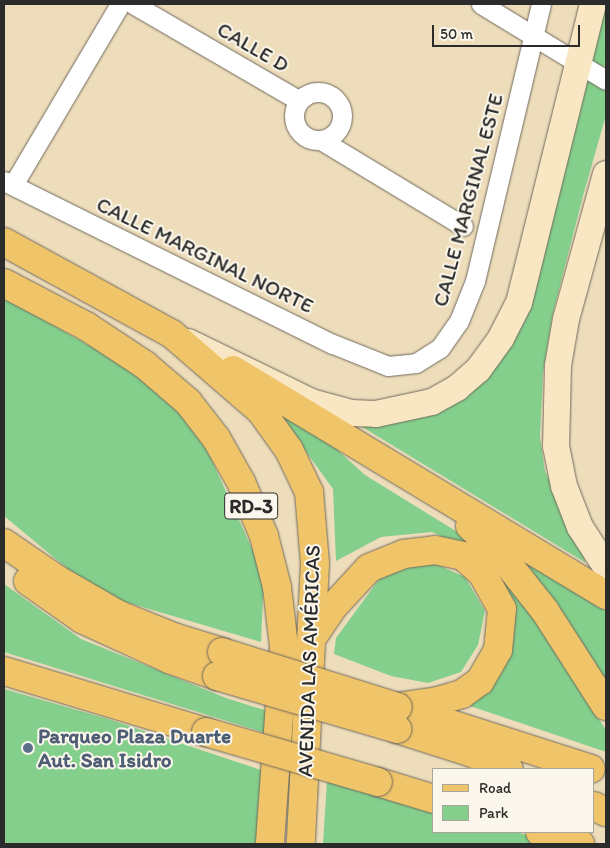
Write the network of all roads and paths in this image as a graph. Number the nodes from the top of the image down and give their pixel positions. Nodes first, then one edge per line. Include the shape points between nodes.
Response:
1 (120, 4) edge
2 (133, 4) edge
3 (481, 4) edge
4 (541, 4) edge
5 (593, 4) edge
6 (533, 35) junction
7 (578, 62) junction
8 (606, 80) edge
9 (298, 100) junction
10 (321, 140) junction
11 (606, 174) edge
12 (9, 183) edge
13 (463, 226) dead end
14 (4, 242) edge
15 (4, 283) edge
16 (172, 334) junction
17 (388, 366) joint
18 (429, 487) junction
19 (4, 543) edge
20 (4, 564) edge
21 (606, 567) edge
22 (606, 596) edge
23 (311, 639) junction
24 (220, 664) junction
25 (4, 671) edge
26 (606, 706) edge
27 (397, 718) junction
28 (507, 768) edge
29 (584, 768) edge
30 (432, 798) edge
31 (543, 833) edge
32 (270, 844) edge
33 (301, 844) edge
34 (580, 844) edge

1 - 12 street
2 - 9 street, CALLE D
3 - 6 street
4 - 6 street, CALLE MARGINAL ESTE
5 - 7 street
6 - 7 street
6 - 17 street, CALLE MARGINAL ESTE via 484,246 459,321 440,348 416,363
7 - 8 street
7 - 16 street via 519,303 502,338 478,370 457,388 432,402 376,414 351,413 311,402
9 - 10 street, CALLE D via 293,110 299,133 309,139
9 - 10 street, CALLE D via 308,93 320,91 331,95 339,104 340,127 332,136
10 - 13 street, CALLE D
11 - 21 street via 566,319 558,366 556,446 564,486 580,527
12 - 17 street, CALLE MARGINAL NORTE via 333,344
14 - 16 main road, AVENIDA LAS AMÉRICAS
15 - 32 main road, RD-3 via 86,326 145,366 188,402 216,438 241,482 264,536 277,587 284,647
16 - 18 main road
16 - 23 main road, AVENIDA LAS AMÉRICAS via 260,411 289,450 309,492 315,563
18 - 22 main road
18 - 26 main road via 500,554 544,611
19 - 24 main road via 58,580 119,615 176,638
20 - 24 main road via 82,619 169,659
23 - 27 main road via 332,608 369,568 404,554 436,550 463,556 482,573 502,609 498,650 480,681 462,694
23 - 33 main road, AVENIDA LAS AMÉRICAS
24 - 27 main road, bridge
25 - 30 main road, bridge
27 - 28 main road
27 - 29 main road
31 - 34 main road

